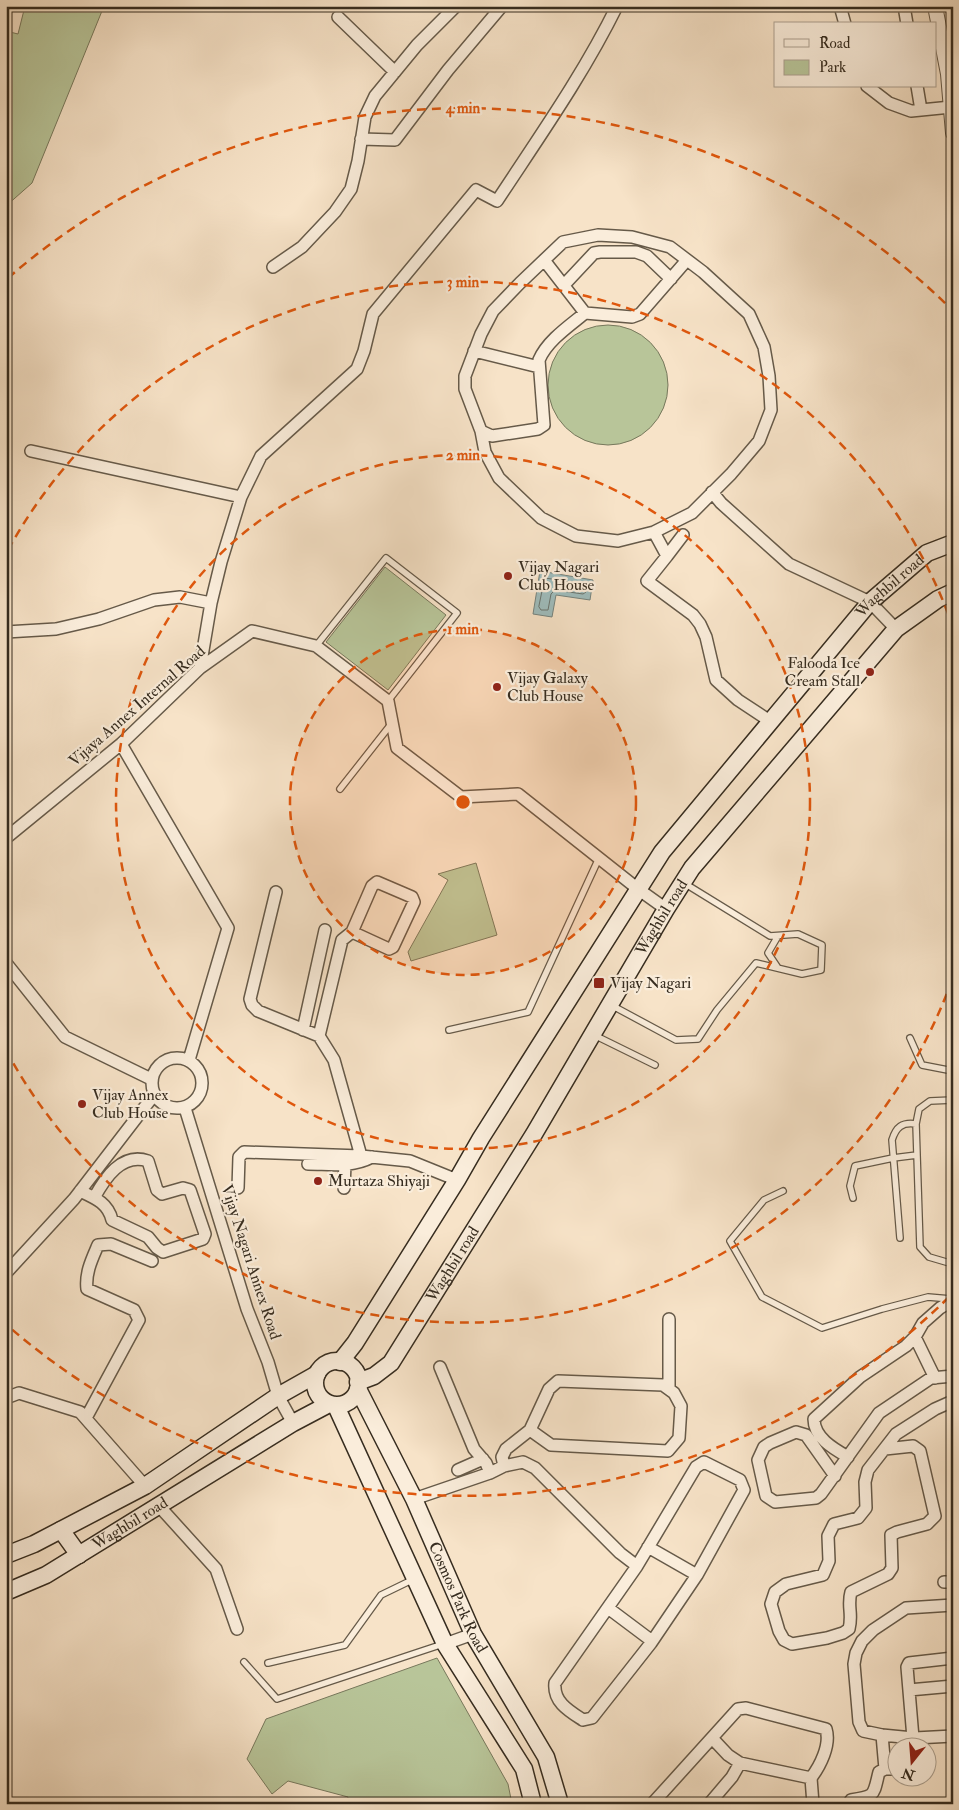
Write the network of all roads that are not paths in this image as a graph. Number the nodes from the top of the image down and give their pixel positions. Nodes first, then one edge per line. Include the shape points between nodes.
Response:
1 (456, 6) edge
2 (502, 6) edge
3 (617, 6) edge
4 (840, 6) edge
5 (904, 6) edge
6 (935, 6) edge
7 (338, 17) dead end
8 (844, 22) edge
9 (906, 22) edge
10 (941, 67) edge
11 (395, 72) junction
12 (869, 88) edge
13 (917, 88) edge
14 (951, 107) junction
15 (921, 110) junction
16 (953, 133) edge
17 (361, 139) junction
18 (544, 260) junction
19 (687, 260) junction
20 (273, 267) dead end
21 (671, 279) junction
22 (564, 285) junction
23 (585, 313) junction
24 (474, 351) junction
25 (539, 366) junction
26 (481, 431) junction
27 (30, 451) dead end
28 (712, 492) junction
29 (241, 497) junction
30 (654, 532) junction
31 (683, 535) dead end
32 (953, 543) edge
33 (667, 556) junction
34 (953, 592) edge
35 (870, 602) junction
36 (211, 603) junction
37 (896, 629) junction
38 (6, 632) edge
39 (316, 646) junction
40 (200, 668) junction
41 (388, 701) junction
42 (770, 722) junction
43 (392, 723) junction
44 (121, 744) junction
45 (340, 789) dead end
46 (6, 838) edge
47 (598, 858) junction
48 (683, 882) junction
49 (638, 889) junction
50 (276, 892) dead end
51 (666, 909) junction
52 (325, 930) dead end
53 (352, 932) junction
54 (778, 936) junction
55 (6, 963) edge
56 (778, 968) junction
57 (610, 1004) junction
58 (303, 1030) junction
59 (450, 1030) dead end
60 (592, 1034) junction
61 (319, 1036) junction
62 (910, 1038) dead end
63 (189, 1060) junction
64 (655, 1065) dead end
65 (953, 1071) edge
66 (151, 1079) junction
67 (154, 1095) junction
68 (953, 1100) edge
69 (185, 1108) junction
70 (916, 1124) junction
71 (917, 1155) junction
72 (366, 1157) junction
73 (893, 1158) junction
74 (308, 1164) dead end
75 (345, 1164) junction
76 (457, 1180) junction
77 (238, 1188) dead end
78 (344, 1188) dead end
79 (80, 1191) junction
80 (783, 1191) dead end
81 (94, 1198) junction
82 (853, 1198) dead end
83 (900, 1238) dead end
84 (152, 1261) dead end
85 (953, 1264) edge
86 (6, 1273) edge
87 (953, 1301) edge
88 (669, 1320) dead end
89 (915, 1337) junction
90 (340, 1362) junction
91 (440, 1367) dead end
92 (317, 1374) junction
93 (953, 1376) edge
94 (935, 1378) junction
95 (358, 1385) junction
96 (669, 1389) junction
97 (278, 1396) junction
98 (6, 1398) edge
99 (953, 1401) edge
100 (332, 1405) junction
101 (86, 1418) junction
102 (293, 1424) junction
103 (530, 1430) junction
104 (885, 1449) junction
105 (848, 1457) junction
106 (483, 1459) junction
107 (504, 1466) junction
108 (458, 1470) dead end
109 (490, 1473) junction
110 (835, 1476) junction
111 (145, 1486) junction
112 (414, 1499) junction
113 (159, 1506) junction
114 (61, 1530) junction
115 (648, 1547) junction
116 (6, 1555) edge
117 (78, 1555) junction
118 (637, 1566) junction
119 (697, 1576) junction
120 (416, 1578) junction
121 (6, 1592) edge
122 (953, 1605) edge
123 (608, 1608) junction
124 (237, 1629) dead end
125 (473, 1634) junction
126 (652, 1641) junction
127 (445, 1644) junction
128 (953, 1658) edge
129 (244, 1662) dead end
130 (268, 1663) dead end
131 (953, 1686) edge
132 (910, 1690) junction
133 (882, 1735) junction
134 (953, 1736) edge
135 (712, 1738) junction
136 (898, 1738) edge
137 (915, 1738) edge
138 (936, 1738) edge
139 (886, 1750) edge
140 (547, 1761) junction
141 (740, 1763) junction
142 (886, 1770) edge
143 (525, 1773) junction
144 (811, 1778) junction
145 (533, 1804) edge
146 (560, 1804) edge
147 (652, 1804) edge
148 (709, 1804) edge
149 (813, 1804) edge
150 (849, 1804) edge

1 - 11 street
2 - 17 street via 395,140
3 - 29 street via 580,75 497,201 476,190 372,314 357,369 261,456
4 - 8 street
5 - 9 street
6 - 10 street
7 - 11 street
10 - 14 street
11 - 17 street via 364,118
12 - 15 street via 889,104 911,111
13 - 15 street
14 - 15 street
14 - 16 street
17 - 20 street via 351,189 335,212 302,246
18 - 19 street via 563,242 598,235 632,237 670,247
18 - 22 street
18 - 24 street via 493,312
19 - 21 street
19 - 28 street via 749,314 764,347 769,376 771,410 760,441
21 - 22 street via 647,256 636,252 600,252 594,253
21 - 23 street via 640,314
22 - 23 street
23 - 25 street via 562,331 542,355
24 - 25 street
24 - 26 street via 464,376 465,389
25 - 26 street via 544,425 538,429 492,436
26 - 30 street via 485,452 499,478 542,518 576,536 618,541
27 - 29 street
28 - 30 street via 692,513
28 - 35 street via 789,564
29 - 36 street
30 - 33 street
31 - 33 street
32 - 35 main road, Waghbil road via 927,553
33 - 42 street via 648,581 700,624 716,680
34 - 37 main road, Waghbil road
35 - 37 street
35 - 42 main road, Waghbil road
36 - 38 street via 180,597 154,600 99,619 56,629
36 - 40 street
37 - 48 main road, Waghbil road
39 - 40 street, Vijaya Annex Internal Road via 252,631
39 - 41 street, Vijaya Annex Internal Road
39 - 41 lane via 386,558 457,613
40 - 44 street, Vijaya Annex Internal Road
41 - 43 street
42 - 49 main road, Waghbil road via 662,852
43 - 45 lane
43 - 47 street via 397,748 461,797 518,794
44 - 46 street, Vijaya Annex Internal Road
44 - 63 street via 228,928
47 - 49 street
47 - 59 lane via 528,1012
48 - 51 main road, Waghbil road
48 - 54 lane via 770,936
49 - 51 street
49 - 76 main road, Waghbil road
50 - 58 street via 250,999 258,1010
51 - 57 main road, Waghbil road
52 - 58 street
53 - 53 street via 372,886 377,882 412,896 414,902 393,947 388,949
53 - 61 street via 342,940
54 - 56 lane via 768,953
54 - 56 lane via 798,934 822,945 821,970 802,974
55 - 66 street via 65,1037
56 - 57 lane via 756,963 698,1039 676,1040
57 - 60 main road, Waghbil road
58 - 61 street
60 - 64 lane
60 - 95 main road, Waghbil road via 534,1134 391,1362
61 - 72 street via 334,1060
62 - 65 lane via 922,1065
63 - 66 street via 174,1058 159,1064
63 - 69 street via 200,1072 203,1087 196,1101
66 - 67 street
67 - 69 street via 166,1106
67 - 79 street
68 - 70 lane via 930,1101 919,1109
69 - 97 street, Vijay Nagari Annex Road
70 - 71 lane
70 - 73 lane via 908,1123 895,1130
71 - 73 lane
71 - 85 lane via 920,1247 929,1257
72 - 75 street via 359,1164
72 - 76 street via 410,1161
72 - 77 street via 244,1152 238,1157
73 - 82 lane via 855,1166 850,1186
73 - 83 lane
74 - 75 street
75 - 78 street
76 - 90 main road, Waghbil road
79 - 81 street
79 - 86 street
80 - 87 lane via 764,1200 730,1241 762,1297 822,1328 928,1297
81 - 81 street via 110,1210 112,1220 148,1237 163,1252 203,1239 205,1234 190,1190 183,1188 162,1194 157,1190 148,1161 141,1159 120,1164
84 - 101 street via 111,1244 98,1245 93,1256 86,1279 87,1288 134,1310 139,1320
87 - 89 street via 923,1323
88 - 96 street
89 - 94 street
89 - 105 street via 860,1376 814,1420 814,1426 828,1446
90 - 92 main road via 327,1364
90 - 95 main road via 353,1369
91 - 106 street via 474,1449
92 - 97 main road, Waghbil road
92 - 100 main road via 318,1395
93 - 94 street
94 - 105 street via 879,1413
95 - 100 main road via 350,1400
95 - 112 main road, Cosmos Park Road
96 - 103 street via 663,1385 558,1381 550,1389
96 - 103 street via 681,1406 679,1438 668,1451 551,1445
97 - 102 street, Vijay Nagari Annex Road
97 - 111 main road, Waghbil road
98 - 101 street via 19,1393 80,1412
99 - 104 street via 896,1434
100 - 102 main road, Waghbil road
100 - 120 main road, Cosmos Park Road
101 - 111 street
102 - 113 main road, Waghbil road
103 - 107 street via 506,1449 502,1457
104 - 104 street via 868,1470 866,1508 858,1518 834,1524 828,1536 829,1561 822,1575 786,1584 776,1592 772,1604 784,1640 792,1644 826,1638 849,1629 852,1618 848,1600 851,1592 888,1574 892,1568 891,1535 927,1524 935,1516 920,1451 913,1446
105 - 110 street
106 - 108 street
106 - 109 street
107 - 109 street
107 - 118 street via 522,1462 535,1468
109 - 112 street
110 - 110 street via 816,1498 775,1502 766,1496 758,1460 764,1447 796,1432 806,1435
111 - 114 main road, Waghbil road
112 - 125 main road, Cosmos Park Road
113 - 117 main road, Waghbil road
113 - 124 street via 216,1569
114 - 116 main road, Waghbil road
114 - 117 main road
115 - 118 street
115 - 119 street
115 - 119 street via 696,1467 704,1462 740,1480 744,1490
117 - 121 main road, Waghbil road via 46,1575
118 - 123 street
119 - 126 street
120 - 127 main road, Cosmos Park Road
120 - 130 lane via 381,1595 345,1645
122 - 133 street via 906,1608 862,1641 854,1664 859,1722 863,1730
123 - 126 street
123 - 126 street via 555,1683 554,1691 565,1708 583,1720 592,1718
125 - 127 street
125 - 140 main road, Cosmos Park Road
127 - 129 lane via 277,1699
127 - 143 main road, Cosmos Park Road
128 - 132 street via 909,1663
131 - 132 street
132 - 137 street
133 - 136 street
133 - 139 street
134 - 138 street
135 - 141 street
135 - 144 street via 738,1709 746,1708 826,1729 828,1736 820,1767
135 - 147 street
140 - 143 main road
140 - 146 main road, Cosmos Park Road
141 - 144 street
141 - 148 street
142 - 150 street via 879,1772 871,1797 851,1800
143 - 145 main road, Cosmos Park Road
144 - 149 street

